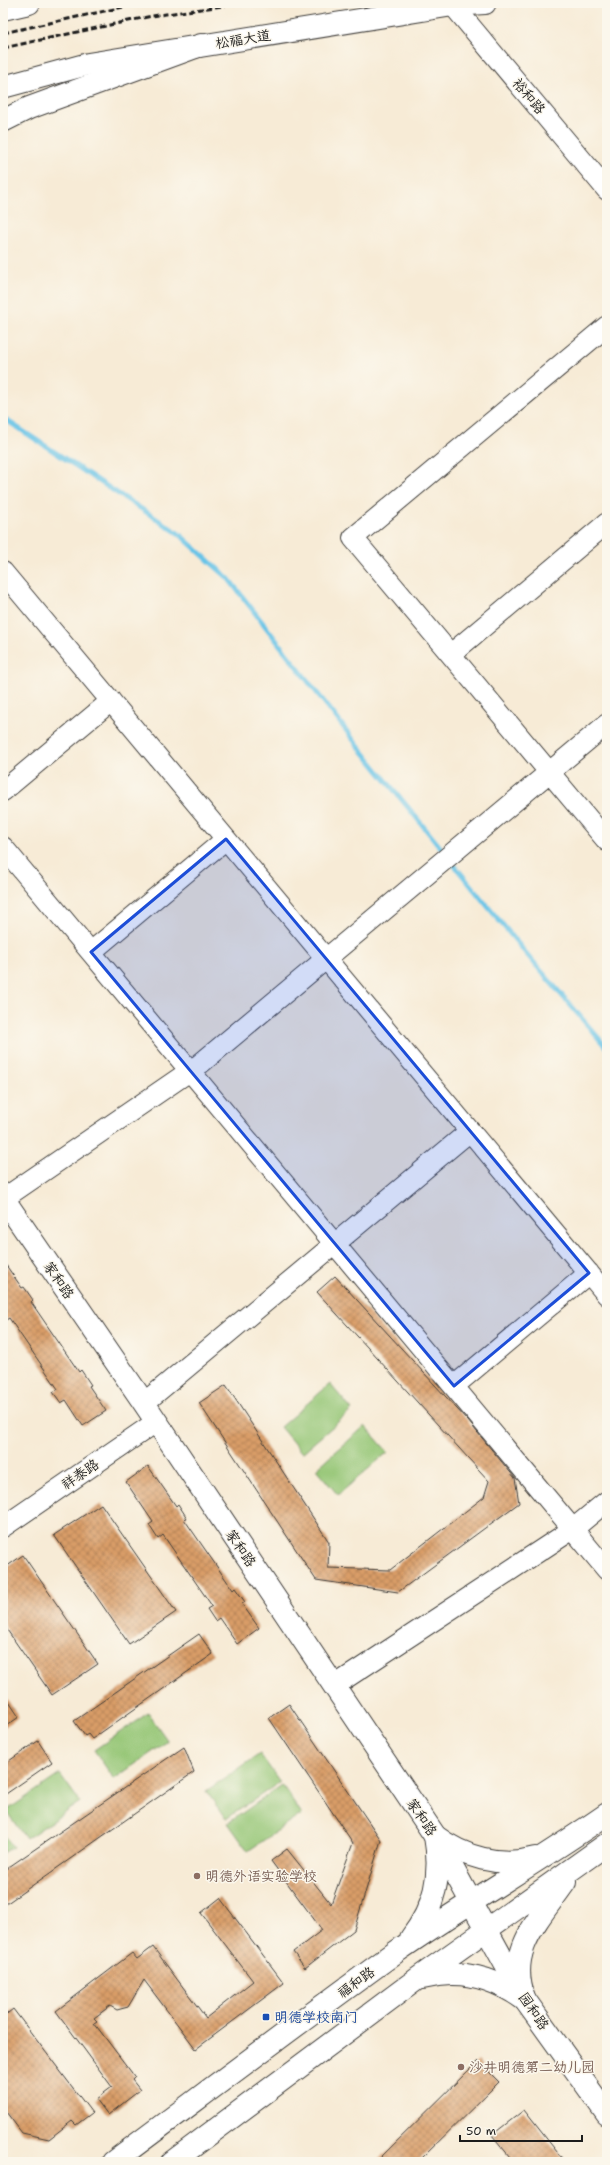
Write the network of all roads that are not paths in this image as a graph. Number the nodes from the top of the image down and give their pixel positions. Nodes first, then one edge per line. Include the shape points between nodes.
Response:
1 (29, 3) edge
2 (485, 3) edge
3 (452, 4) edge
4 (3, 9) edge
5 (201, 46) junction
6 (3, 87) edge
7 (3, 122) edge
8 (607, 190) edge
9 (607, 326) edge
10 (607, 523) edge
11 (3, 572) edge
12 (451, 654) junction
13 (111, 701) junction
14 (607, 724) edge
15 (549, 772) junction
16 (3, 791) edge
17 (226, 839) junction
18 (607, 841) edge
19 (3, 847) edge
20 (91, 952) junction
21 (326, 959) junction
22 (190, 1071) junction
23 (470, 1131) junction
24 (3, 1199) edge
25 (335, 1244) junction
26 (589, 1273) junction
27 (607, 1295) edge
28 (454, 1386) junction
29 (144, 1403) junction
30 (156, 1422) junction
31 (607, 1500) edge
32 (3, 1527) edge
33 (573, 1529) junction
34 (607, 1570) edge
35 (334, 1686) junction
36 (607, 1814) edge
37 (435, 1836) junction
38 (607, 1844) edge
39 (548, 1854) junction
40 (573, 1869) junction
41 (471, 1902) junction
42 (487, 1930) junction
43 (397, 1952) junction
44 (417, 1980) junction
45 (525, 2000) junction
46 (607, 2114) edge
47 (113, 2162) edge
48 (172, 2162) edge

1 - 4 main road
2 - 3 main road, 松福大道
3 - 5 main road, 松福大道
3 - 8 street, 裕和路
5 - 6 main road, 松福大道 via 88,64
5 - 7 main road via 29,108
9 - 12 street via 353,538
10 - 12 street
11 - 13 street
12 - 15 street
13 - 16 street
13 - 17 street
14 - 15 street
15 - 18 street
15 - 21 street
17 - 20 street
17 - 21 street
19 - 20 street
20 - 22 street
21 - 22 street
21 - 23 street
22 - 24 street
22 - 25 street
23 - 25 street
23 - 26 street
24 - 29 main road, 家和路
25 - 28 street
25 - 29 street
26 - 27 street
26 - 28 street
28 - 33 street
29 - 30 main road, 家和路
30 - 32 street, 祥泰路
30 - 35 main road, 家和路
31 - 33 street
33 - 34 street
33 - 35 street
35 - 37 main road, 家和路
36 - 39 main road, 福和路
37 - 39 main road via 464,1854 497,1862 526,1860
37 - 41 main road, 家和路
37 - 43 main road via 439,1873 434,1897 421,1925
38 - 40 main road
39 - 41 main road, 福和路
40 - 42 main road
40 - 45 main road via 523,1945 518,1973
41 - 42 main road, 园和路
41 - 43 main road, 福和路
42 - 44 main road
42 - 45 main road, 园和路
43 - 47 main road, 福和路
44 - 45 main road via 448,1974 479,1976 503,1985
44 - 48 main road
45 - 46 main road, 园和路

